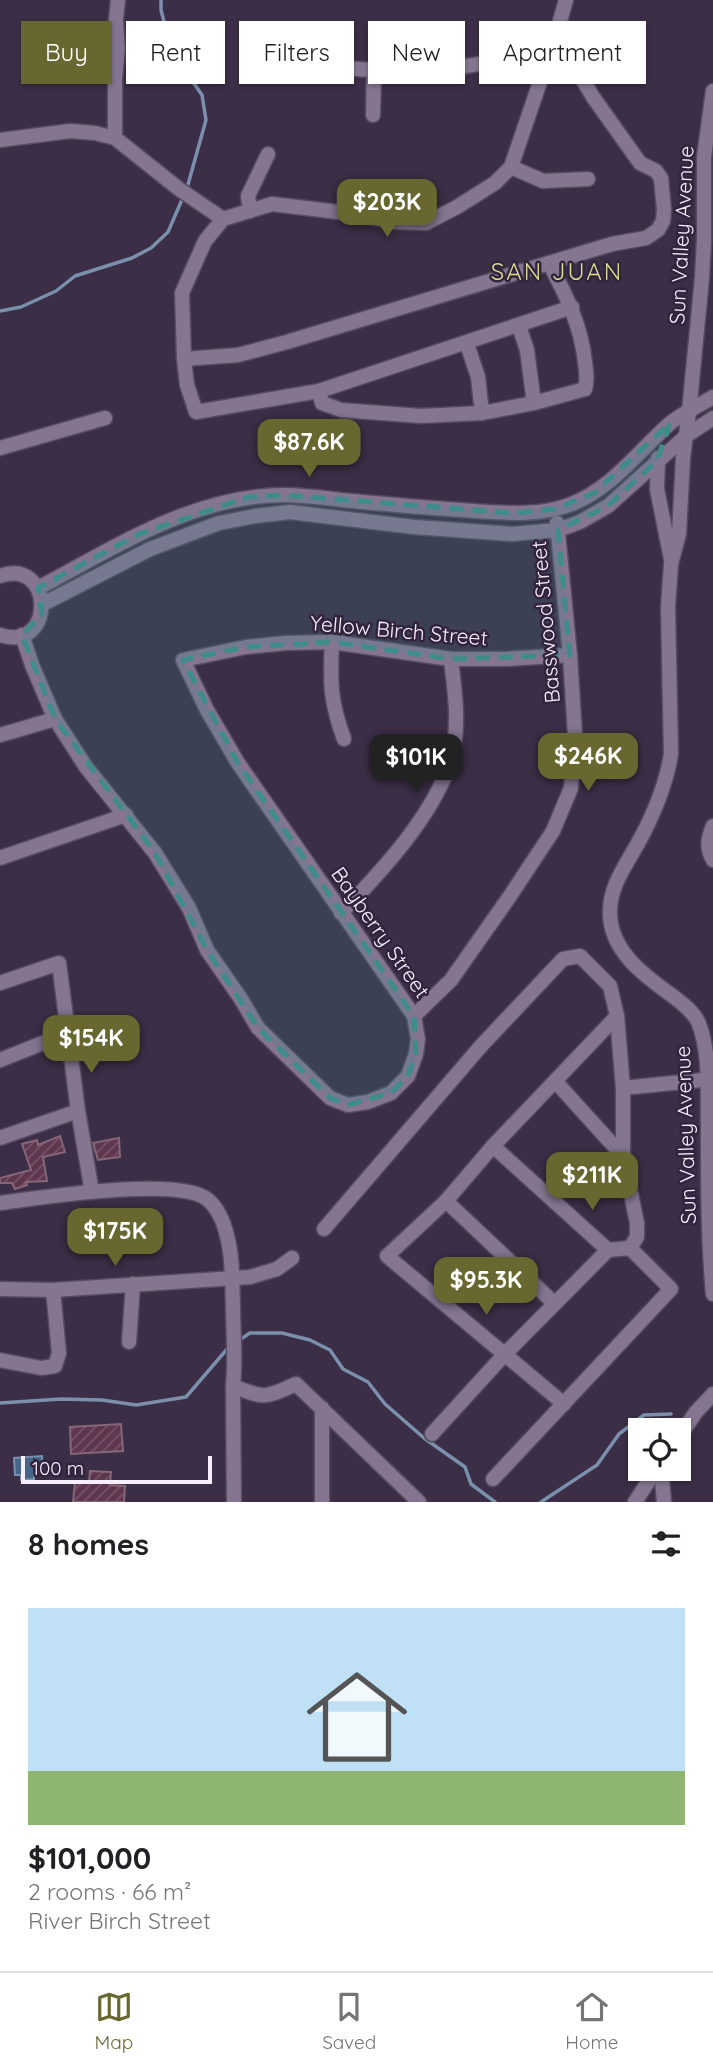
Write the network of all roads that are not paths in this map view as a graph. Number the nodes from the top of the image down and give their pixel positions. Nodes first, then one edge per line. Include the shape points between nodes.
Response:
1 (118, 0) edge
2 (566, 0) edge
3 (560, 21) edge
4 (374, 84) edge
5 (539, 84) edge
6 (585, 84) edge
7 (713, 91) edge
8 (373, 115) dead end
9 (115, 138) junction
10 (0, 140) edge
11 (268, 154) dead end
12 (511, 167) junction
13 (588, 179) dead end
14 (250, 211) junction
15 (223, 219) junction
16 (549, 263) junction
17 (572, 307) junction
18 (519, 326) junction
19 (467, 344) junction
20 (184, 359) junction
21 (691, 381) junction
22 (319, 391) junction
23 (713, 397) edge
24 (534, 402) junction
25 (689, 412) junction
26 (482, 413) junction
27 (105, 418) dead end
28 (713, 418) edge
29 (670, 423) junction
30 (686, 436) junction
31 (0, 448) edge
32 (657, 461) junction
33 (555, 509) junction
34 (558, 530) junction
35 (671, 564) junction
36 (0, 576) edge
37 (38, 588) junction
38 (43, 604) junction
39 (0, 635) edge
40 (22, 635) junction
41 (332, 642) junction
42 (570, 655) junction
43 (451, 659) junction
44 (183, 660) joint
45 (55, 719) junction
46 (0, 735) edge
47 (344, 738) dead end
48 (126, 816) junction
49 (713, 826) edge
50 (0, 858) edge
51 (713, 860) edge
52 (341, 913) junction
53 (0, 983) edge
54 (414, 1016) junction
55 (617, 1016) junction
56 (68, 1033) junction
57 (0, 1060) edge
58 (710, 1079) edge
59 (555, 1081) junction
60 (623, 1088) junction
61 (78, 1111) junction
62 (0, 1138) edge
63 (493, 1146) junction
64 (623, 1156) junction
65 (92, 1192) junction
66 (446, 1201) junction
67 (0, 1203) edge
68 (324, 1229) dead end
69 (630, 1248) junction
70 (608, 1250) junction
71 (292, 1258) dead end
72 (232, 1278) junction
73 (133, 1284) junction
74 (0, 1289) edge
75 (53, 1290) junction
76 (713, 1294) edge
77 (554, 1303) junction
78 (129, 1342) dead end
79 (503, 1355) junction
80 (0, 1360) edge
81 (233, 1386) junction
82 (713, 1394) edge
83 (564, 1404) junction
84 (322, 1408) junction
85 (691, 1419) edge
86 (432, 1434) dead end
87 (493, 1479) dead end
88 (650, 1481) edge
89 (661, 1481) edge
90 (234, 1502) edge
91 (322, 1502) edge
92 (419, 1502) edge
93 (635, 1502) edge
94 (664, 1502) edge

1 - 9 street
2 - 3 street
4 - 8 street
5 - 12 street
6 - 16 street via 640,163 661,178 663,221 646,238
7 - 21 street, Sun Valley Avenue via 704,158 704,239
9 - 10 street via 70,131
9 - 15 street
11 - 14 street via 248,196
12 - 13 street via 543,181
12 - 14 street via 495,183 426,223 272,204
14 - 15 street
15 - 20 street via 205,241 182,293
16 - 17 street
16 - 20 street via 238,355
17 - 18 street
17 - 24 street via 584,346 587,385
18 - 19 street
18 - 24 street
19 - 22 street
19 - 26 street via 478,377
20 - 22 street via 196,412
21 - 25 street, Sun Valley Avenue
21 - 29 street, Sun Valley Avenue
22 - 26 street via 322,403 341,410 421,416
23 - 25 street
24 - 26 street
25 - 29 street
25 - 30 street, Sun Valley Avenue
27 - 31 street
28 - 30 street
29 - 32 street, Sun Valley Avenue
29 - 33 street via 594,492
30 - 32 street
30 - 35 street, Sun Valley Avenue via 679,534
32 - 34 street via 608,506
32 - 35 street, Sun Valley Avenue via 657,489
33 - 34 street, Basswood Street
33 - 37 street via 512,513 285,495 248,497 207,507 139,534
34 - 38 street via 502,534 290,512 255,516 219,523 150,549
34 - 42 street, Basswood Street
35 - 58 street, Sun Valley Avenue via 668,773 612,891 609,912 613,932 638,971 697,1019
36 - 37 street via 23,576
37 - 38 street
38 - 40 street via 37,623
39 - 40 street
40 - 45 street, Bayberry Street
41 - 43 street, Yellow Birch Street
41 - 44 street, Yellow Birch Street via 246,647
41 - 47 street via 331,692
42 - 43 street, Yellow Birch Street
42 - 54 street, Basswood Street via 575,735 571,788 553,831 451,980
43 - 52 street via 456,711 447,771 428,808 380,872
44 - 52 street, Bayberry Street via 238,763
45 - 46 street
45 - 48 street, Bayberry Street
48 - 50 street
48 - 54 street, Bayberry Street via 155,853 188,908 206,950 258,1028 330,1098 348,1105 391,1093 408,1076 416,1054
49 - 51 street via 708,838
52 - 54 street, Bayberry Street
53 - 56 street via 59,962
55 - 59 street
55 - 60 street
55 - 68 street via 610,986 579,956 563,958
56 - 57 street
56 - 61 street
58 - 60 street
58 - 76 street, Sun Valley Avenue
59 - 63 street
59 - 64 street
60 - 64 street
61 - 62 street
61 - 65 street
63 - 66 street
63 - 70 street
64 - 69 street via 637,1223 637,1237
65 - 67 street
65 - 72 street via 174,1189 206,1199 217,1210 228,1237
66 - 77 street
66 - 79 street via 387,1256
69 - 70 street
69 - 83 street via 671,1289
70 - 77 street
71 - 72 street via 266,1273
72 - 73 street
72 - 81 street
73 - 75 street
73 - 78 street
74 - 75 street
75 - 80 street via 59,1353 55,1366 41,1368
77 - 79 street
79 - 83 street
79 - 86 street
81 - 84 street via 265,1396 296,1384
81 - 90 street
82 - 85 street
83 - 87 street
84 - 91 street
84 - 92 street
88 - 93 street
89 - 94 street

